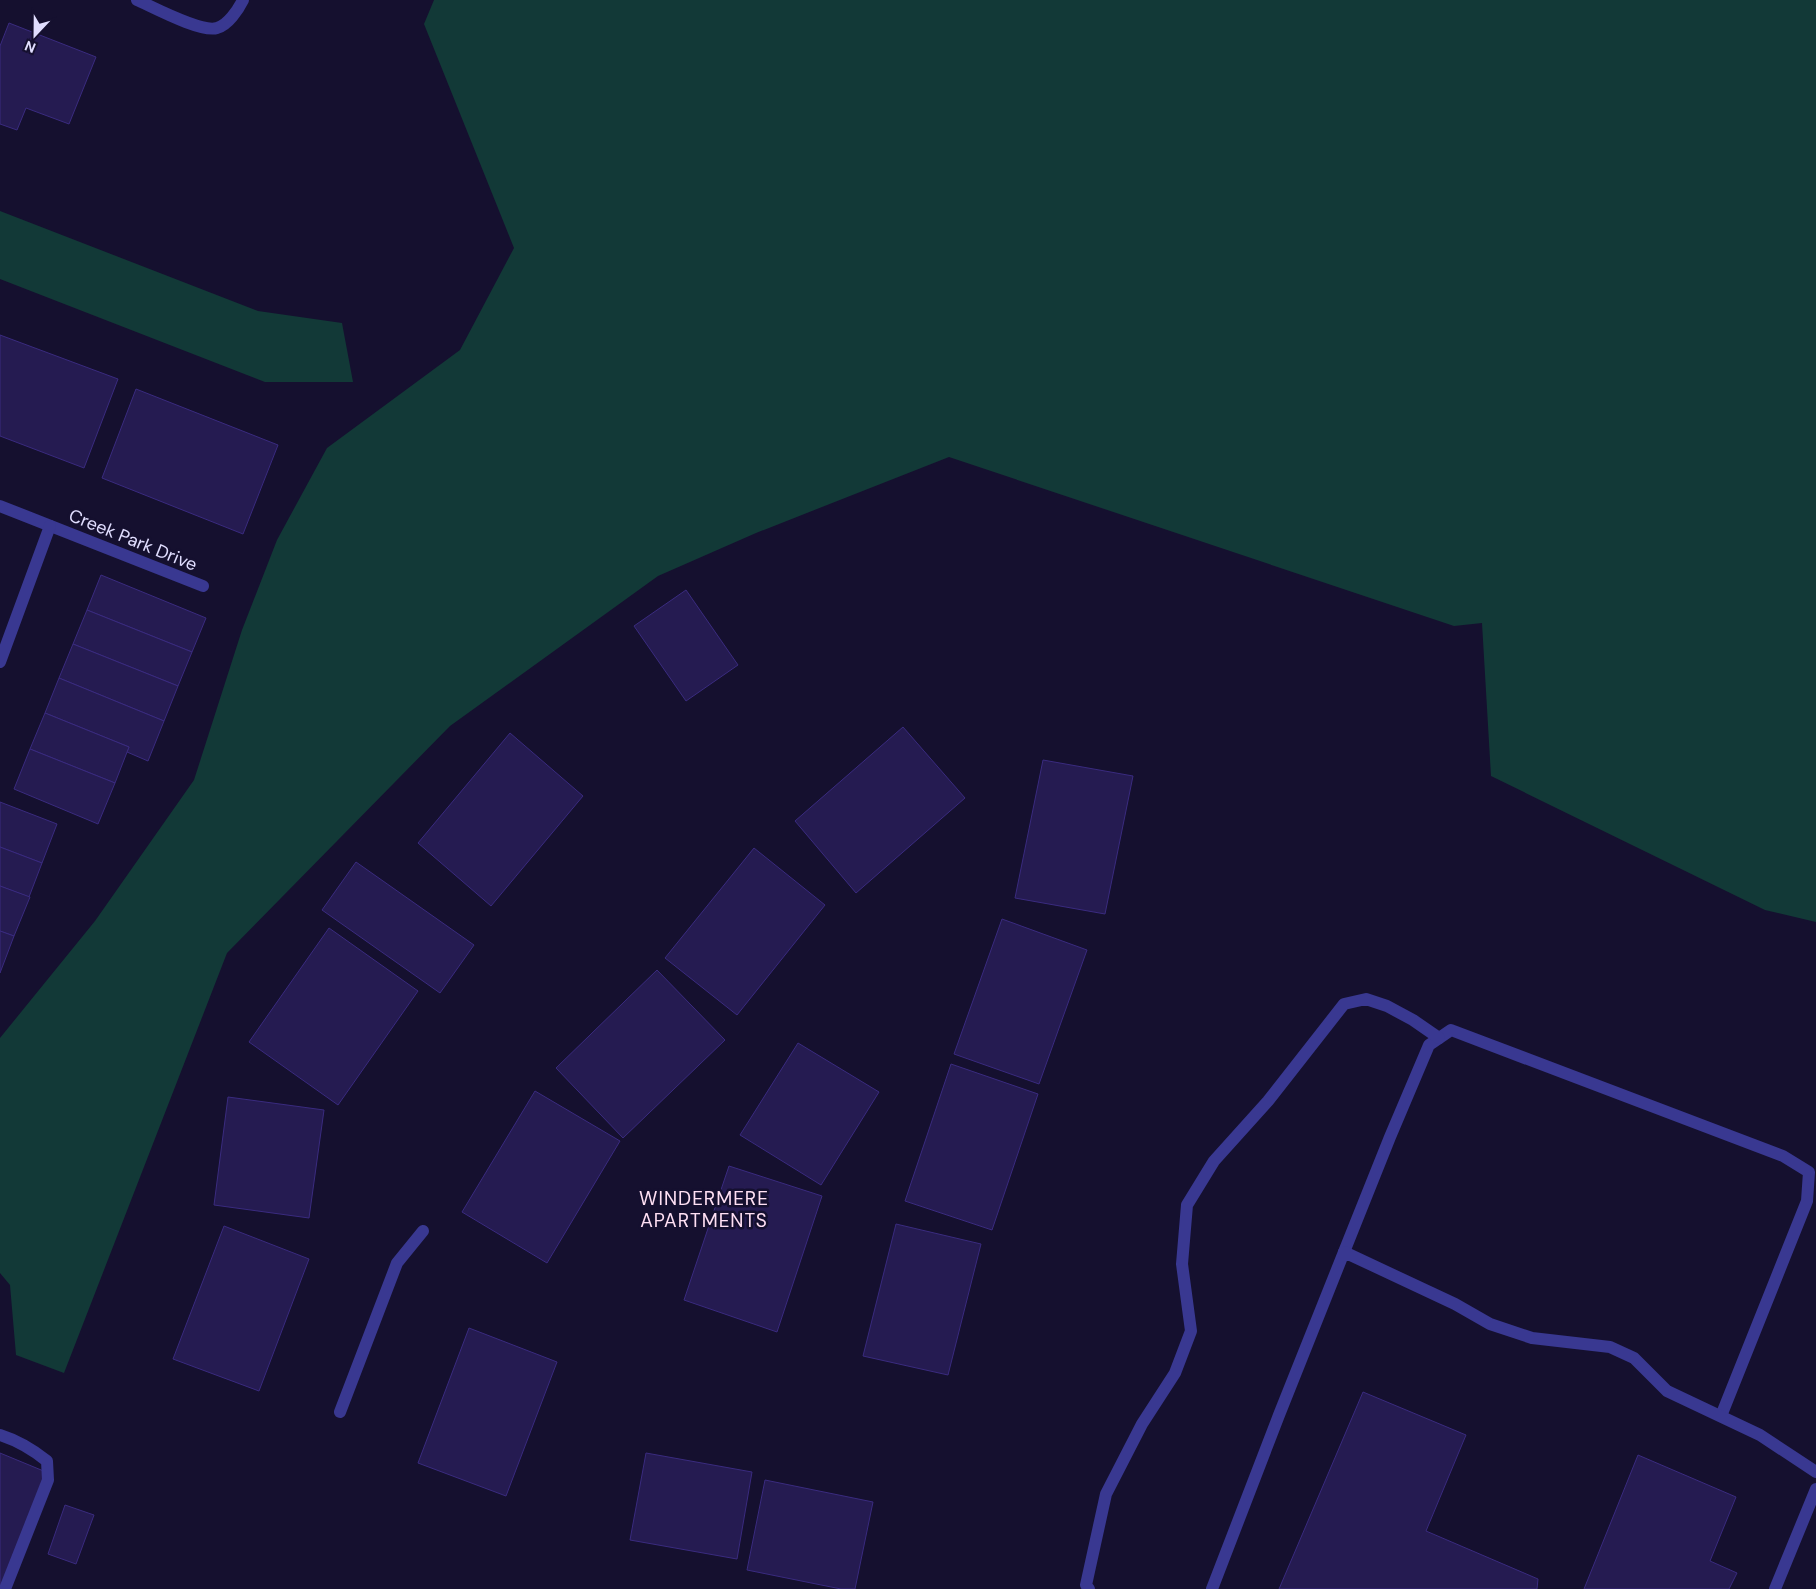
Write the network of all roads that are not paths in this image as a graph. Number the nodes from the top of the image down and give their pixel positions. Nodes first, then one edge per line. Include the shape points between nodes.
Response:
1 (137, 0) edge
2 (243, 0) edge
3 (0, 506) edge
4 (50, 526) junction
5 (203, 586) dead end
6 (0, 662) edge
7 (1439, 1038) junction
8 (423, 1231) dead end
9 (1344, 1252) junction
10 (340, 1412) dead end
11 (1721, 1416) junction
12 (0, 1435) edge
13 (1816, 1472) edge
14 (1816, 1489) edge
15 (5, 1589) edge
16 (1089, 1589) edge
17 (1212, 1589) edge
18 (1775, 1589) edge

1 - 2 street via 200,27 217,29 229,20
3 - 4 street, Creek Park Drive
4 - 5 street, Creek Park Drive
4 - 6 street, Creek Park Drive
7 - 9 street via 1429,1045
7 - 11 street via 1451,1030 1501,1048 1783,1156 1809,1172 1807,1201
7 - 16 street via 1387,1006 1366,999 1344,1004 1268,1101 1214,1161 1187,1205 1182,1264 1191,1331 1175,1373 1142,1424 1106,1494 1086,1585
8 - 10 street via 397,1263
9 - 11 street via 1490,1324 1532,1338 1610,1346 1634,1358 1667,1391
9 - 17 street
11 - 13 street via 1760,1435
12 - 15 street via 30,1448 47,1462 48,1480
14 - 18 street

